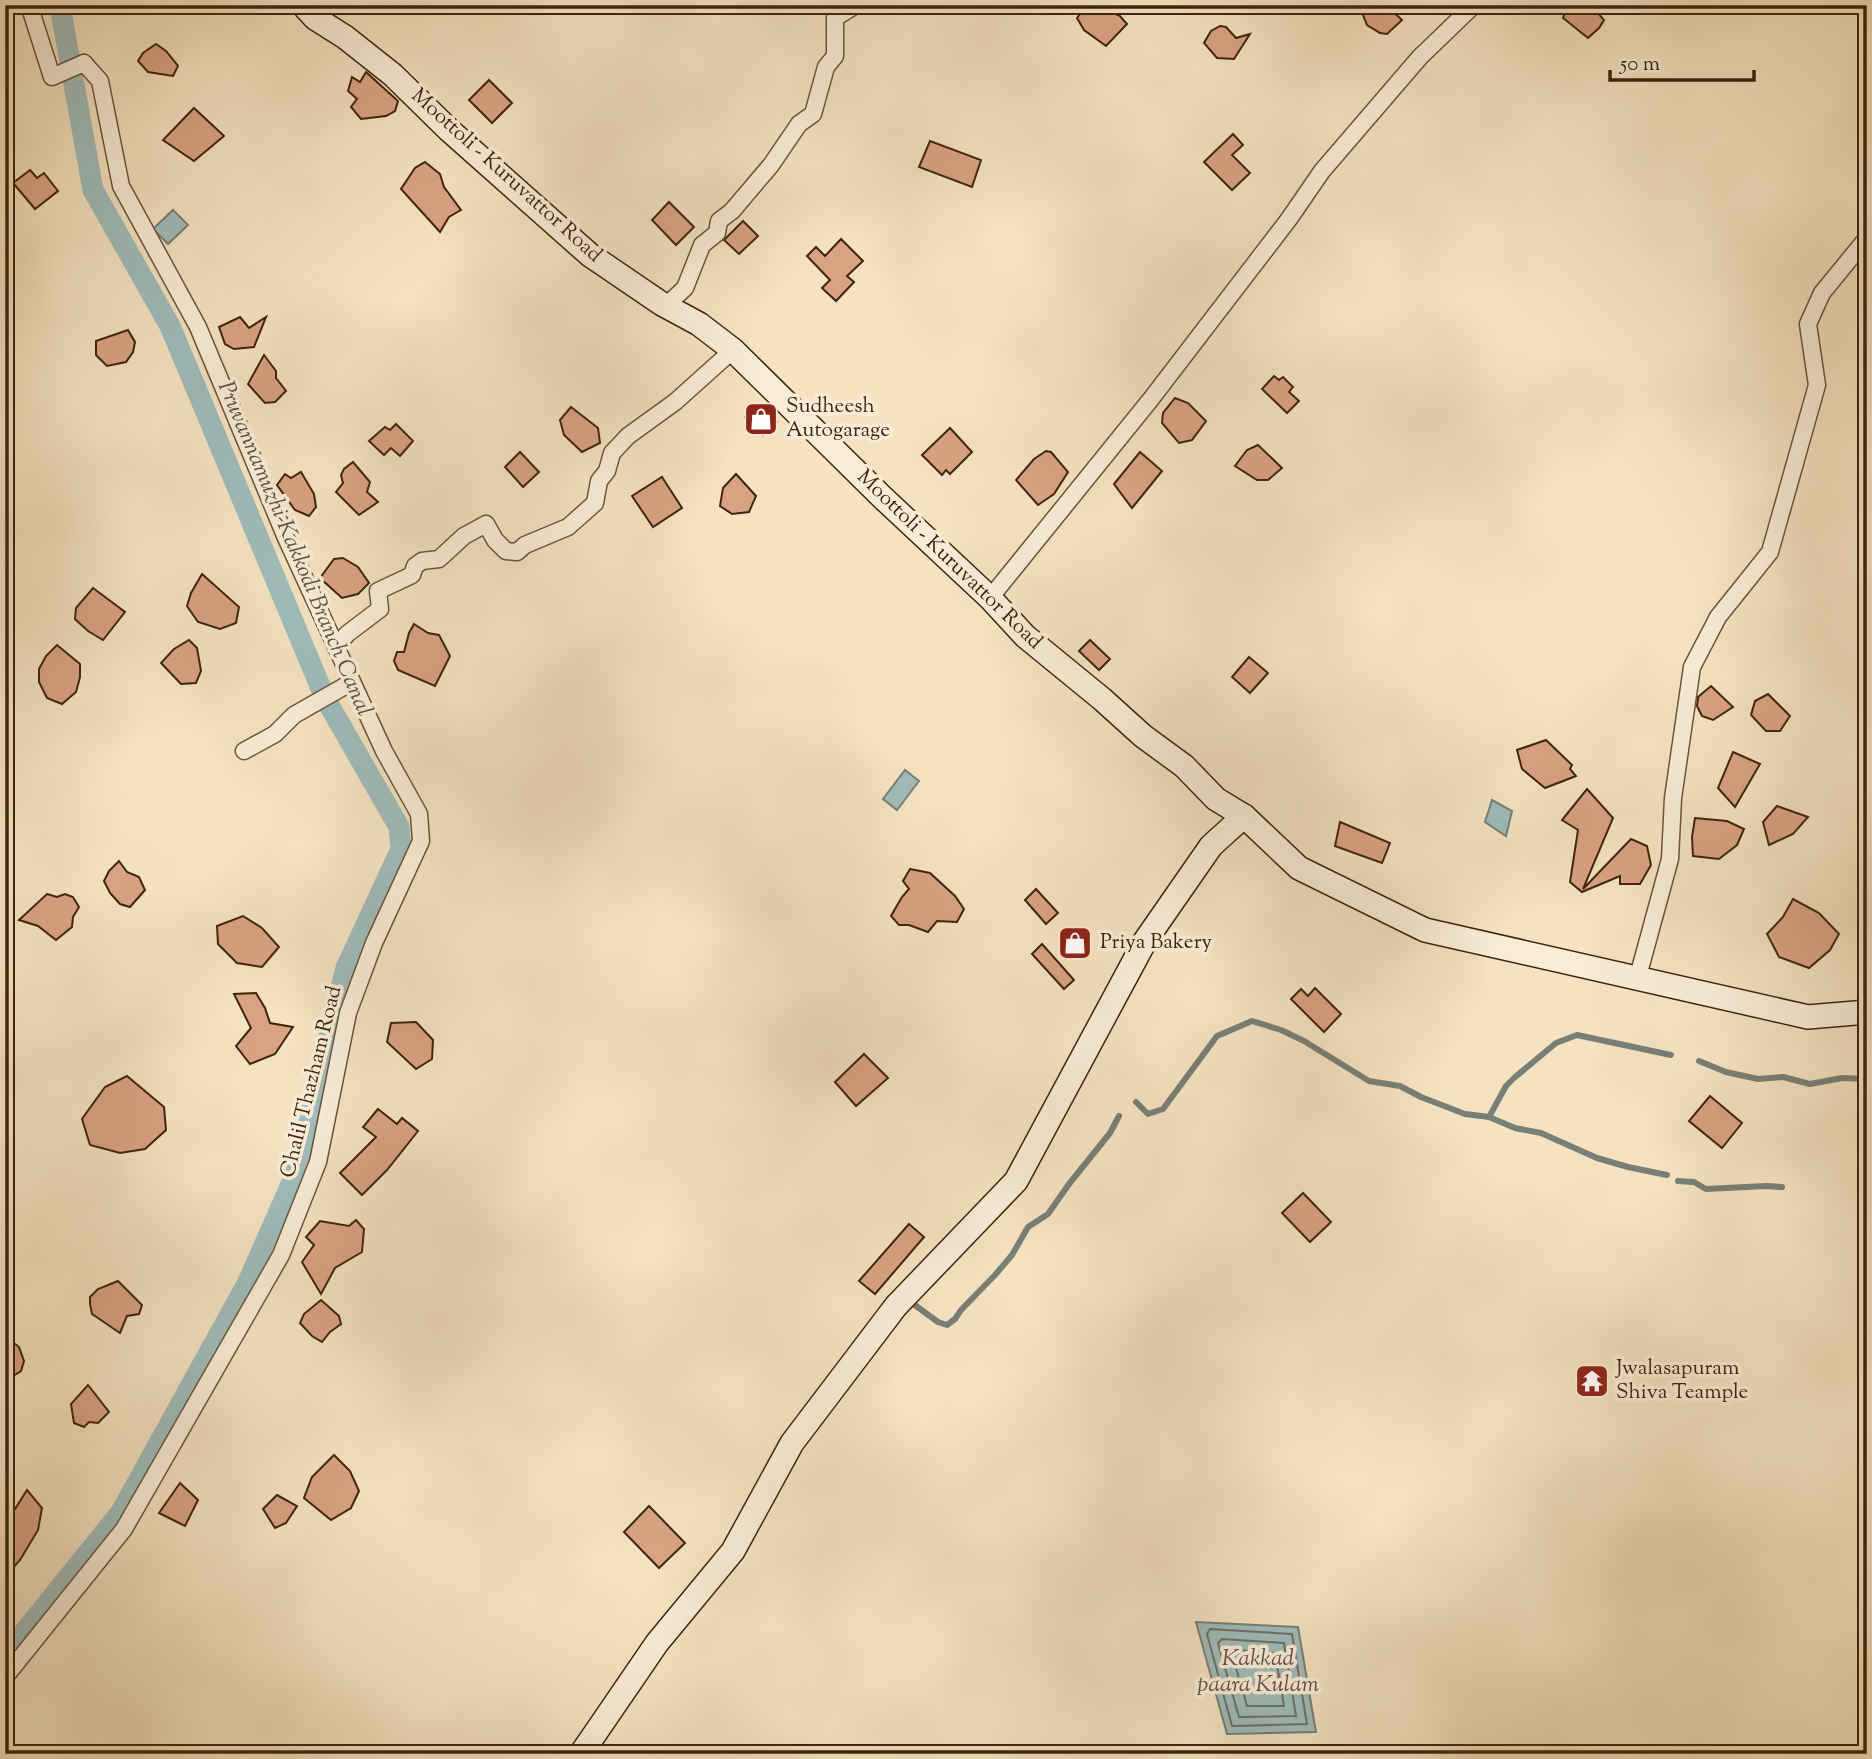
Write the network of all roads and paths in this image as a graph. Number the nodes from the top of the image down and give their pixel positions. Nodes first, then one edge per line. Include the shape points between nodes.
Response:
1 (34, 5) edge
2 (303, 5) edge
3 (856, 5) edge
4 (1474, 5) edge
5 (1867, 238) edge
6 (670, 309) junction
7 (733, 350) junction
8 (990, 598) junction
9 (336, 647) junction
10 (352, 682) junction
11 (244, 751) dead end
12 (1244, 817) junction
13 (1637, 980) junction
14 (1867, 1012) edge
15 (5, 1677) edge
16 (581, 1754) edge

1 - 9 street, Chalil Thazham Road via 31,11 52,74 84,63 100,81 121,186 198,327
2 - 6 main road, Moottoli - Kuruvattor Road via 393,75 590,255
3 - 6 street via 835,18 835,56 825,67 813,114 799,124 733,211 719,221 717,233 702,245 685,288 671,301
4 - 8 street via 1420,57 1322,171 1151,399
5 - 13 street via 1822,293 1808,324 1817,385 1770,552 1718,617 1692,667 1673,797 1670,859
6 - 7 main road, Moottoli - Kuruvattor Road
7 - 8 main road, Moottoli - Kuruvattor Road
7 - 9 street via 612,453 595,503 568,527 517,552 506,551 486,524 464,536 439,559 422,561 412,575 378,591 380,609
8 - 12 main road, Moottoli - Kuruvattor Road via 1025,636 1184,766 1216,799
9 - 10 street, Chalil Thazham Road
10 - 11 street
10 - 15 street, Chalil Thazham Road via 419,814 421,841 348,1013 318,1162 281,1255 124,1528
12 - 13 main road, Moottoli - Kuruvattor Road via 1299,868 1424,930
12 - 16 main road via 1212,846 1145,941 1016,1181 896,1306 816,1411 792,1443 733,1551 657,1643
13 - 14 main road, Moottoli - Kuruvattor Road via 1808,1017

